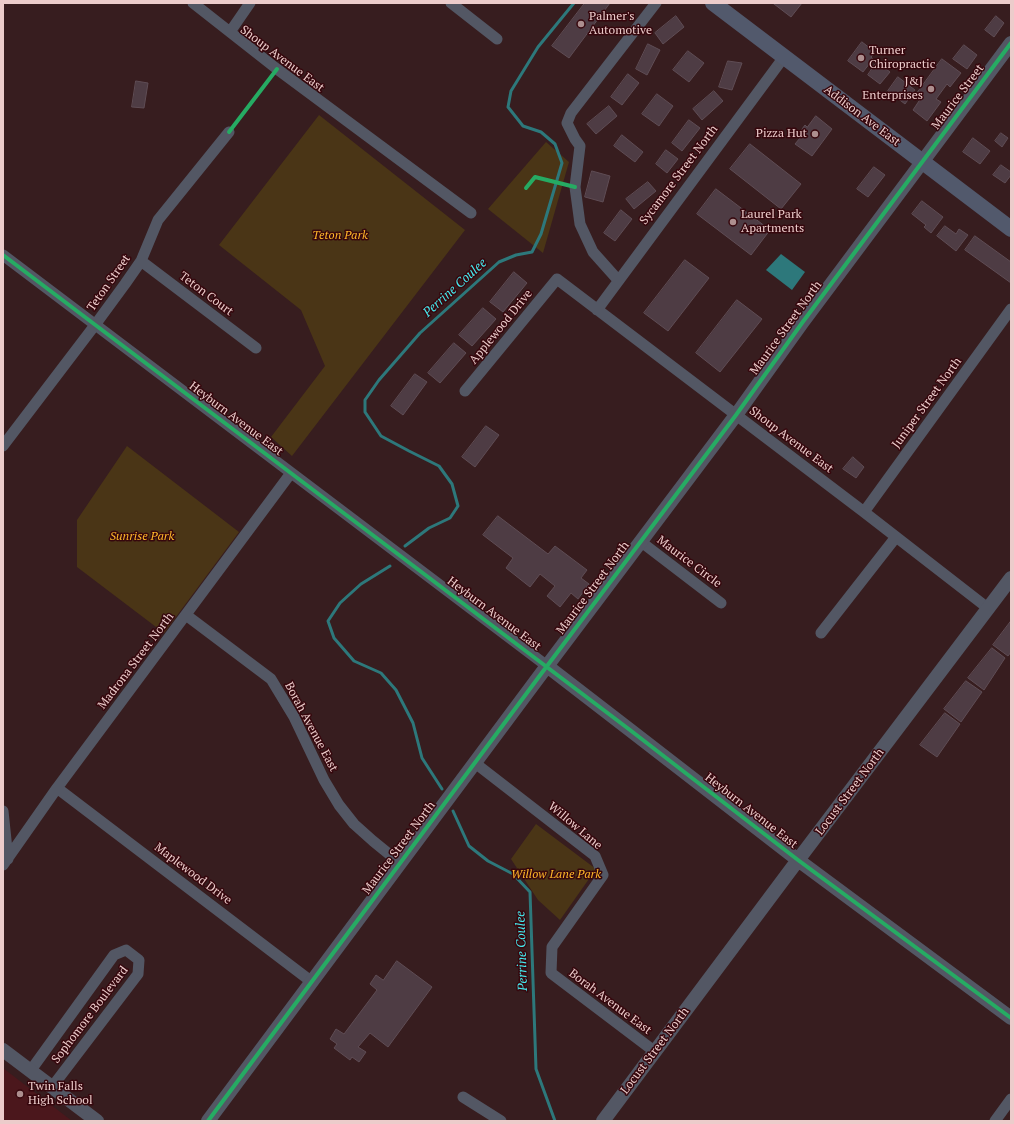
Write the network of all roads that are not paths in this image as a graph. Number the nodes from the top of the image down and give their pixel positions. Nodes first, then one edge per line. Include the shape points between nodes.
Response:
1 (193, 3) edge
2 (250, 3) edge
3 (451, 3) edge
4 (656, 3) edge
5 (713, 3) edge
6 (230, 32) junction
7 (497, 38) dead end
8 (1011, 43) edge
9 (784, 57) junction
10 (229, 132) dead end
11 (922, 162) junction
12 (471, 213) dead end
13 (1011, 229) edge
14 (3, 255) edge
15 (141, 261) junction
16 (557, 279) joint
17 (618, 280) junction
18 (1011, 309) edge
19 (597, 310) junction
20 (96, 325) junction
21 (256, 348) dead end
22 (465, 391) dead end
23 (736, 415) junction
24 (3, 446) edge
25 (292, 473) junction
26 (864, 512) junction
27 (896, 537) junction
28 (640, 541) junction
29 (1011, 578) edge
30 (721, 603) dead end
31 (989, 609) junction
32 (186, 615) junction
33 (821, 633) dead end
34 (547, 666) junction
35 (475, 763) junction
36 (57, 788) junction
37 (3, 811) edge
38 (798, 860) junction
39 (5, 862) edge
40 (400, 863) junction
41 (552, 947) joint
42 (312, 982) junction
43 (1011, 1018) edge
44 (3, 1050) edge
45 (654, 1051) junction
46 (31, 1070) junction
47 (52, 1087) junction
48 (463, 1097) dead end
49 (1011, 1099) edge
50 (98, 1121) edge
51 (208, 1121) edge
52 (501, 1121) edge
53 (603, 1121) edge
54 (995, 1121) edge

1 - 6 street, Shoup Avenue East
2 - 6 street
3 - 7 street
4 - 17 street via 571,113 567,123 580,146 575,188 580,224 593,252
5 - 9 main road, Addison Ave East
6 - 12 street, Shoup Avenue East
8 - 11 street, Maurice Street
9 - 11 main road, Addison Ave East
9 - 17 street, Sycamore Street North
10 - 15 street, Teton Street via 158,220
11 - 13 main road, Addison Ave East
11 - 23 street, Maurice Street North
14 - 20 street, Heyburn Avenue East
15 - 20 street, Teton Street
15 - 21 street, Teton Court
16 - 19 street, Shoup Avenue East
16 - 22 street, Applewood Drive
17 - 19 street, Sycamore Street North
18 - 26 street, Juniper Street North
19 - 23 street, Shoup Avenue East
20 - 24 street, Teton Street
20 - 25 street, Heyburn Avenue East
23 - 26 street, Shoup Avenue East
23 - 28 street, Maurice Street North
25 - 32 street, Madrona Street North
25 - 34 street, Heyburn Avenue East
26 - 27 street, Shoup Avenue East
27 - 31 street, Shoup Avenue East
27 - 33 street
28 - 30 street, Maurice Circle
28 - 34 street, Maurice Street North
29 - 31 street, Locust Street North
31 - 38 street, Locust Street North
32 - 36 street, Madrona Street North
32 - 40 street, Borah Avenue East via 271,679 294,717 339,805 354,824
34 - 35 street, Maurice Street North
34 - 38 street, Heyburn Avenue East
35 - 40 street, Maurice Street North
35 - 41 street, Willow Lane via 595,856 602,875
36 - 39 street, Madrona Street North
36 - 42 street, Maplewood Drive
37 - 39 street
38 - 43 street, Heyburn Avenue East
38 - 45 street, Locust Street North
40 - 42 street, Maurice Street North
41 - 45 street, Borah Avenue East via 551,973
42 - 51 street, Maurice Street North
44 - 46 street
45 - 53 street, Locust Street North
46 - 47 street
46 - 47 street, Sophomore Boulevard via 114,955 126,950 139,960 138,974
47 - 50 street
48 - 52 street
49 - 54 street

